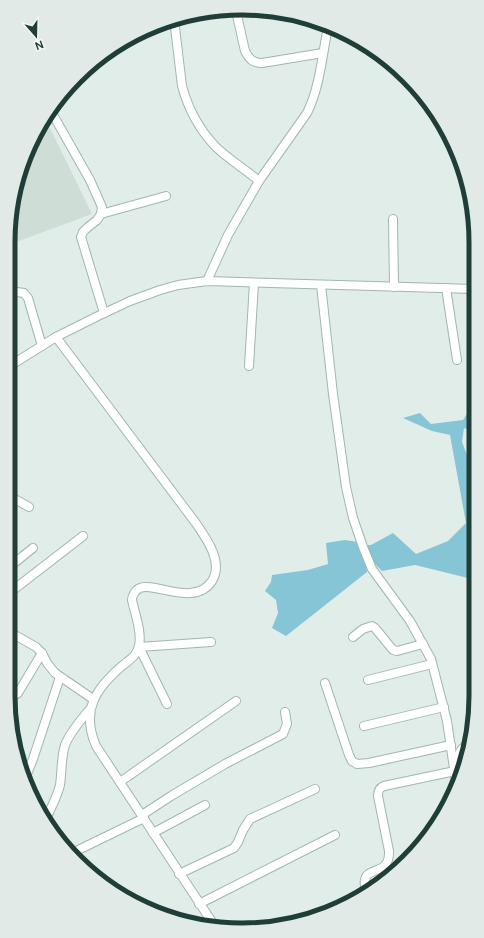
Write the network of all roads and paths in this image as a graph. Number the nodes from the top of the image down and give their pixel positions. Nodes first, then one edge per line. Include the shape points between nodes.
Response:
1 (237, 15) edge
2 (175, 25) edge
3 (327, 31) edge
4 (323, 53) junction
5 (53, 115) edge
6 (259, 181) junction
7 (166, 196) dead end
8 (101, 214) junction
9 (392, 219) dead end
10 (207, 281) junction
11 (254, 283) junction
12 (321, 285) junction
13 (394, 287) junction
14 (446, 288) junction
15 (469, 289) edge
16 (15, 292) edge
17 (104, 312) junction
18 (56, 337) junction
19 (42, 346) junction
20 (457, 360) dead end
21 (15, 363) edge
22 (249, 366) dead end
23 (15, 499) edge
24 (29, 507) dead end
25 (83, 536) dead end
26 (33, 548) dead end
27 (15, 562) edge
28 (15, 589) edge
29 (15, 634) edge
30 (353, 637) dead end
31 (211, 642) dead end
32 (423, 644) junction
33 (139, 647) junction
34 (42, 653) junction
35 (432, 664) junction
36 (60, 677) junction
37 (368, 680) dead end
38 (324, 683) dead end
39 (15, 695) edge
40 (93, 699) junction
41 (236, 701) dead end
42 (167, 704) dead end
43 (444, 707) junction
44 (90, 708) junction
45 (285, 712) dead end
46 (364, 726) dead end
47 (451, 745) junction
48 (463, 748) edge
49 (454, 768) junction
50 (28, 772) edge
51 (455, 775) edge
52 (120, 782) junction
53 (315, 789) dead end
54 (205, 805) dead end
55 (48, 815) edge
56 (143, 817) junction
57 (153, 833) junction
58 (335, 835) dead end
59 (76, 851) edge
60 (179, 874) junction
61 (365, 887) edge
62 (199, 904) junction
63 (211, 921) edge

1 - 4 street via 245,51 256,63
2 - 6 street via 184,96 196,120 215,146
3 - 4 street
4 - 6 street via 311,105
5 - 8 street via 100,199
6 - 10 street via 228,235
7 - 8 street
8 - 17 street via 81,237
9 - 13 street
10 - 11 street
10 - 17 street via 160,290
11 - 12 street
11 - 22 street
12 - 13 street
12 - 32 street via 332,394 353,518 372,569 410,621
13 - 14 street
14 - 15 street
14 - 20 street
16 - 19 street via 24,293 28,298
17 - 18 street
18 - 19 street
18 - 33 street via 195,522 214,558 214,577 210,584 196,593 186,594 147,586 140,588 132,596 140,638
19 - 21 street
23 - 24 street
25 - 28 street
26 - 27 street
29 - 34 street via 30,642
30 - 32 street via 372,626 393,650
31 - 33 street
32 - 35 street
33 - 40 street via 136,655 109,678
33 - 42 street
34 - 36 street
34 - 39 street
35 - 37 street
35 - 43 street
36 - 40 street
36 - 50 street
38 - 47 street via 349,754 352,761 357,764
40 - 44 street
41 - 52 street
43 - 46 street
43 - 47 street
44 - 52 street via 91,735
44 - 55 street via 66,744 56,799
45 - 56 street via 287,724 283,734 225,764
47 - 49 street
48 - 49 street
49 - 51 street
49 - 61 street via 380,788 378,796 390,860 381,869 367,875 364,880
52 - 56 street
53 - 60 street via 250,819 234,848
54 - 57 street
56 - 57 street
56 - 59 street
57 - 60 street
58 - 62 street
60 - 62 street
62 - 63 street

